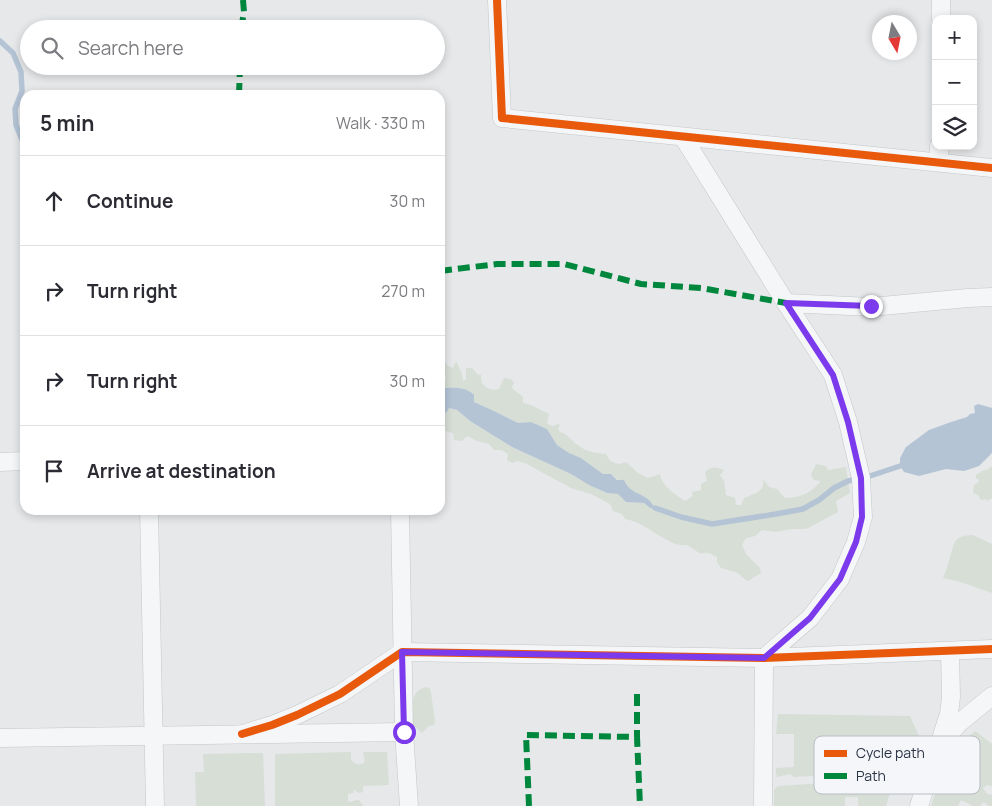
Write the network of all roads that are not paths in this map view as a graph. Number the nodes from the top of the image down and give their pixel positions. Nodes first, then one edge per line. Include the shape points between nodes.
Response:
1 (497, 0) edge
2 (941, 0) edge
3 (941, 15) edge
4 (683, 136) junction
5 (939, 154) edge
6 (992, 168) edge
7 (992, 297) edge
8 (786, 303) junction
9 (20, 461) edge
10 (0, 462) edge
11 (149, 515) edge
12 (400, 515) edge
13 (992, 649) edge
14 (950, 651) junction
15 (402, 652) junction
16 (764, 658) junction
17 (992, 696) edge
18 (404, 732) junction
19 (242, 734) junction
20 (154, 735) junction
21 (942, 736) edge
22 (948, 736) edge
23 (0, 738) edge
24 (923, 794) edge
25 (155, 806) edge
26 (409, 806) edge
27 (763, 806) edge
28 (919, 806) edge

1 - 4 street via 502,118
2 - 3 street
4 - 5 street
4 - 8 street
5 - 6 street
7 - 8 street via 871,306
8 - 16 street via 833,375 861,478 862,517 856,542 840,579 810,618
9 - 10 street
11 - 20 street
12 - 15 street
13 - 14 street
14 - 16 street
14 - 21 street via 951,696
15 - 16 street
15 - 18 street
15 - 19 street via 340,694 297,715
16 - 27 street
17 - 22 street
18 - 19 street
18 - 26 street
19 - 20 street
20 - 23 street
20 - 25 street
24 - 28 street

